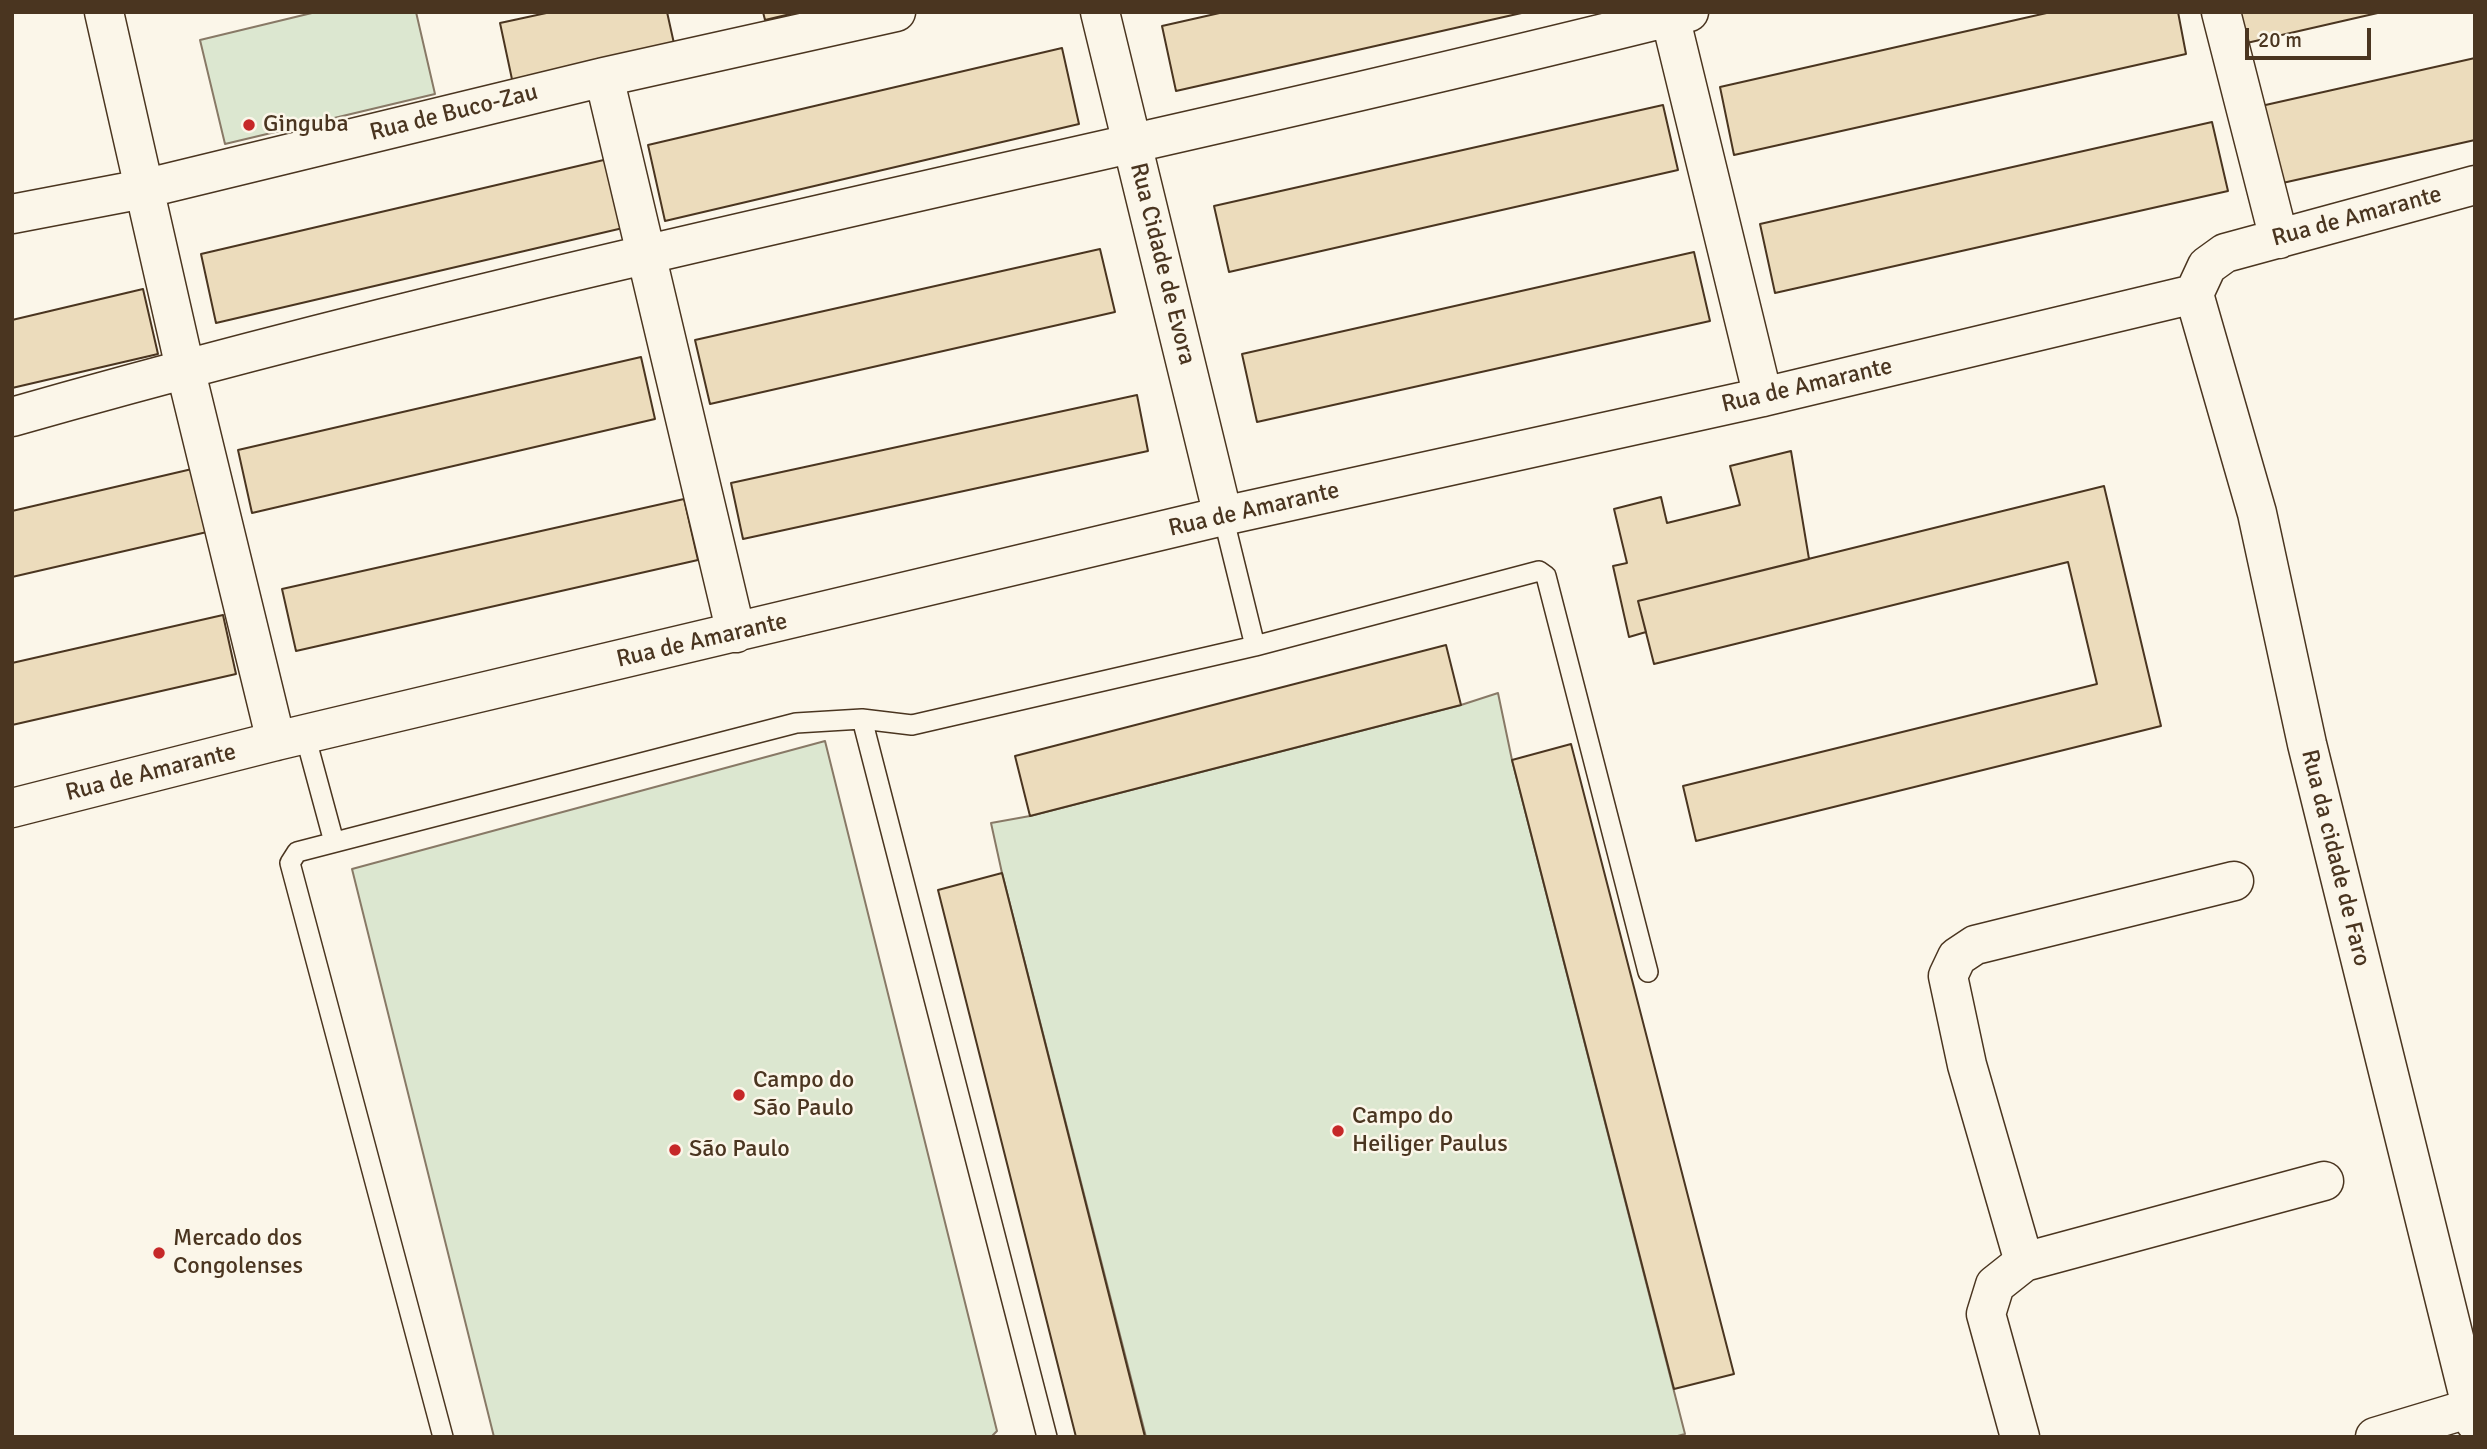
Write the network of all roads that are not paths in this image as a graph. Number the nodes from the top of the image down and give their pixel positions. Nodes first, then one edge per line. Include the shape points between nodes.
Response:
1 (104, 12) edge
2 (896, 12) edge
3 (1100, 12) edge
4 (2221, 12) edge
5 (1676, 14) edge
6 (604, 77) junction
7 (1134, 144) junction
8 (2475, 185) edge
9 (144, 189) junction
10 (12, 214) edge
11 (2279, 239) junction
12 (647, 254) junction
13 (2194, 294) junction
14 (185, 368) junction
15 (1763, 397) junction
16 (12, 417) edge
17 (1223, 516) junction
18 (736, 633) junction
19 (1255, 646) junction
20 (862, 719) junction
21 (290, 738) junction
22 (12, 808) edge
23 (334, 842) junction
24 (2234, 881) dead end
25 (1648, 972) dead end
26 (2324, 1181) dead end
27 (2024, 1262) junction
28 (2473, 1415) edge
29 (443, 1437) edge
30 (1047, 1437) edge
31 (2020, 1437) edge
32 (2375, 1437) edge

1 - 9 street
2 - 6 street, Rua de Buco-Zau
3 - 7 street, Rua Cidade de Evora
4 - 11 street
5 - 7 street
5 - 15 street
6 - 9 street, Rua de Buco-Zau
6 - 12 street
7 - 12 street
7 - 17 street, Rua Cidade de Evora
8 - 11 street, Rua de Amarante
9 - 10 street, Rua de Buco-Zau
9 - 14 street
11 - 13 street, Rua de Amarante via 2225,253 2207,265
12 - 14 street
12 - 18 street
13 - 15 street, Rua de Amarante
13 - 28 street, Rua da cidade de Faro via 2257,513 2307,744
14 - 16 street
14 - 21 street
15 - 17 street, Rua de Amarante
17 - 18 street, Rua de Amarante
17 - 19 lane
18 - 21 street, Rua de Amarante
19 - 20 lane via 912,725
19 - 25 lane via 1544,573
20 - 23 lane via 796,723
20 - 30 lane
21 - 22 street, Rua de Amarante
21 - 23 lane
23 - 29 lane via 297,852 290,863
24 - 27 street via 1975,945 1957,957 1948,976 1967,1065
26 - 27 street
27 - 31 street via 1995,1285 1986,1314
28 - 32 street

